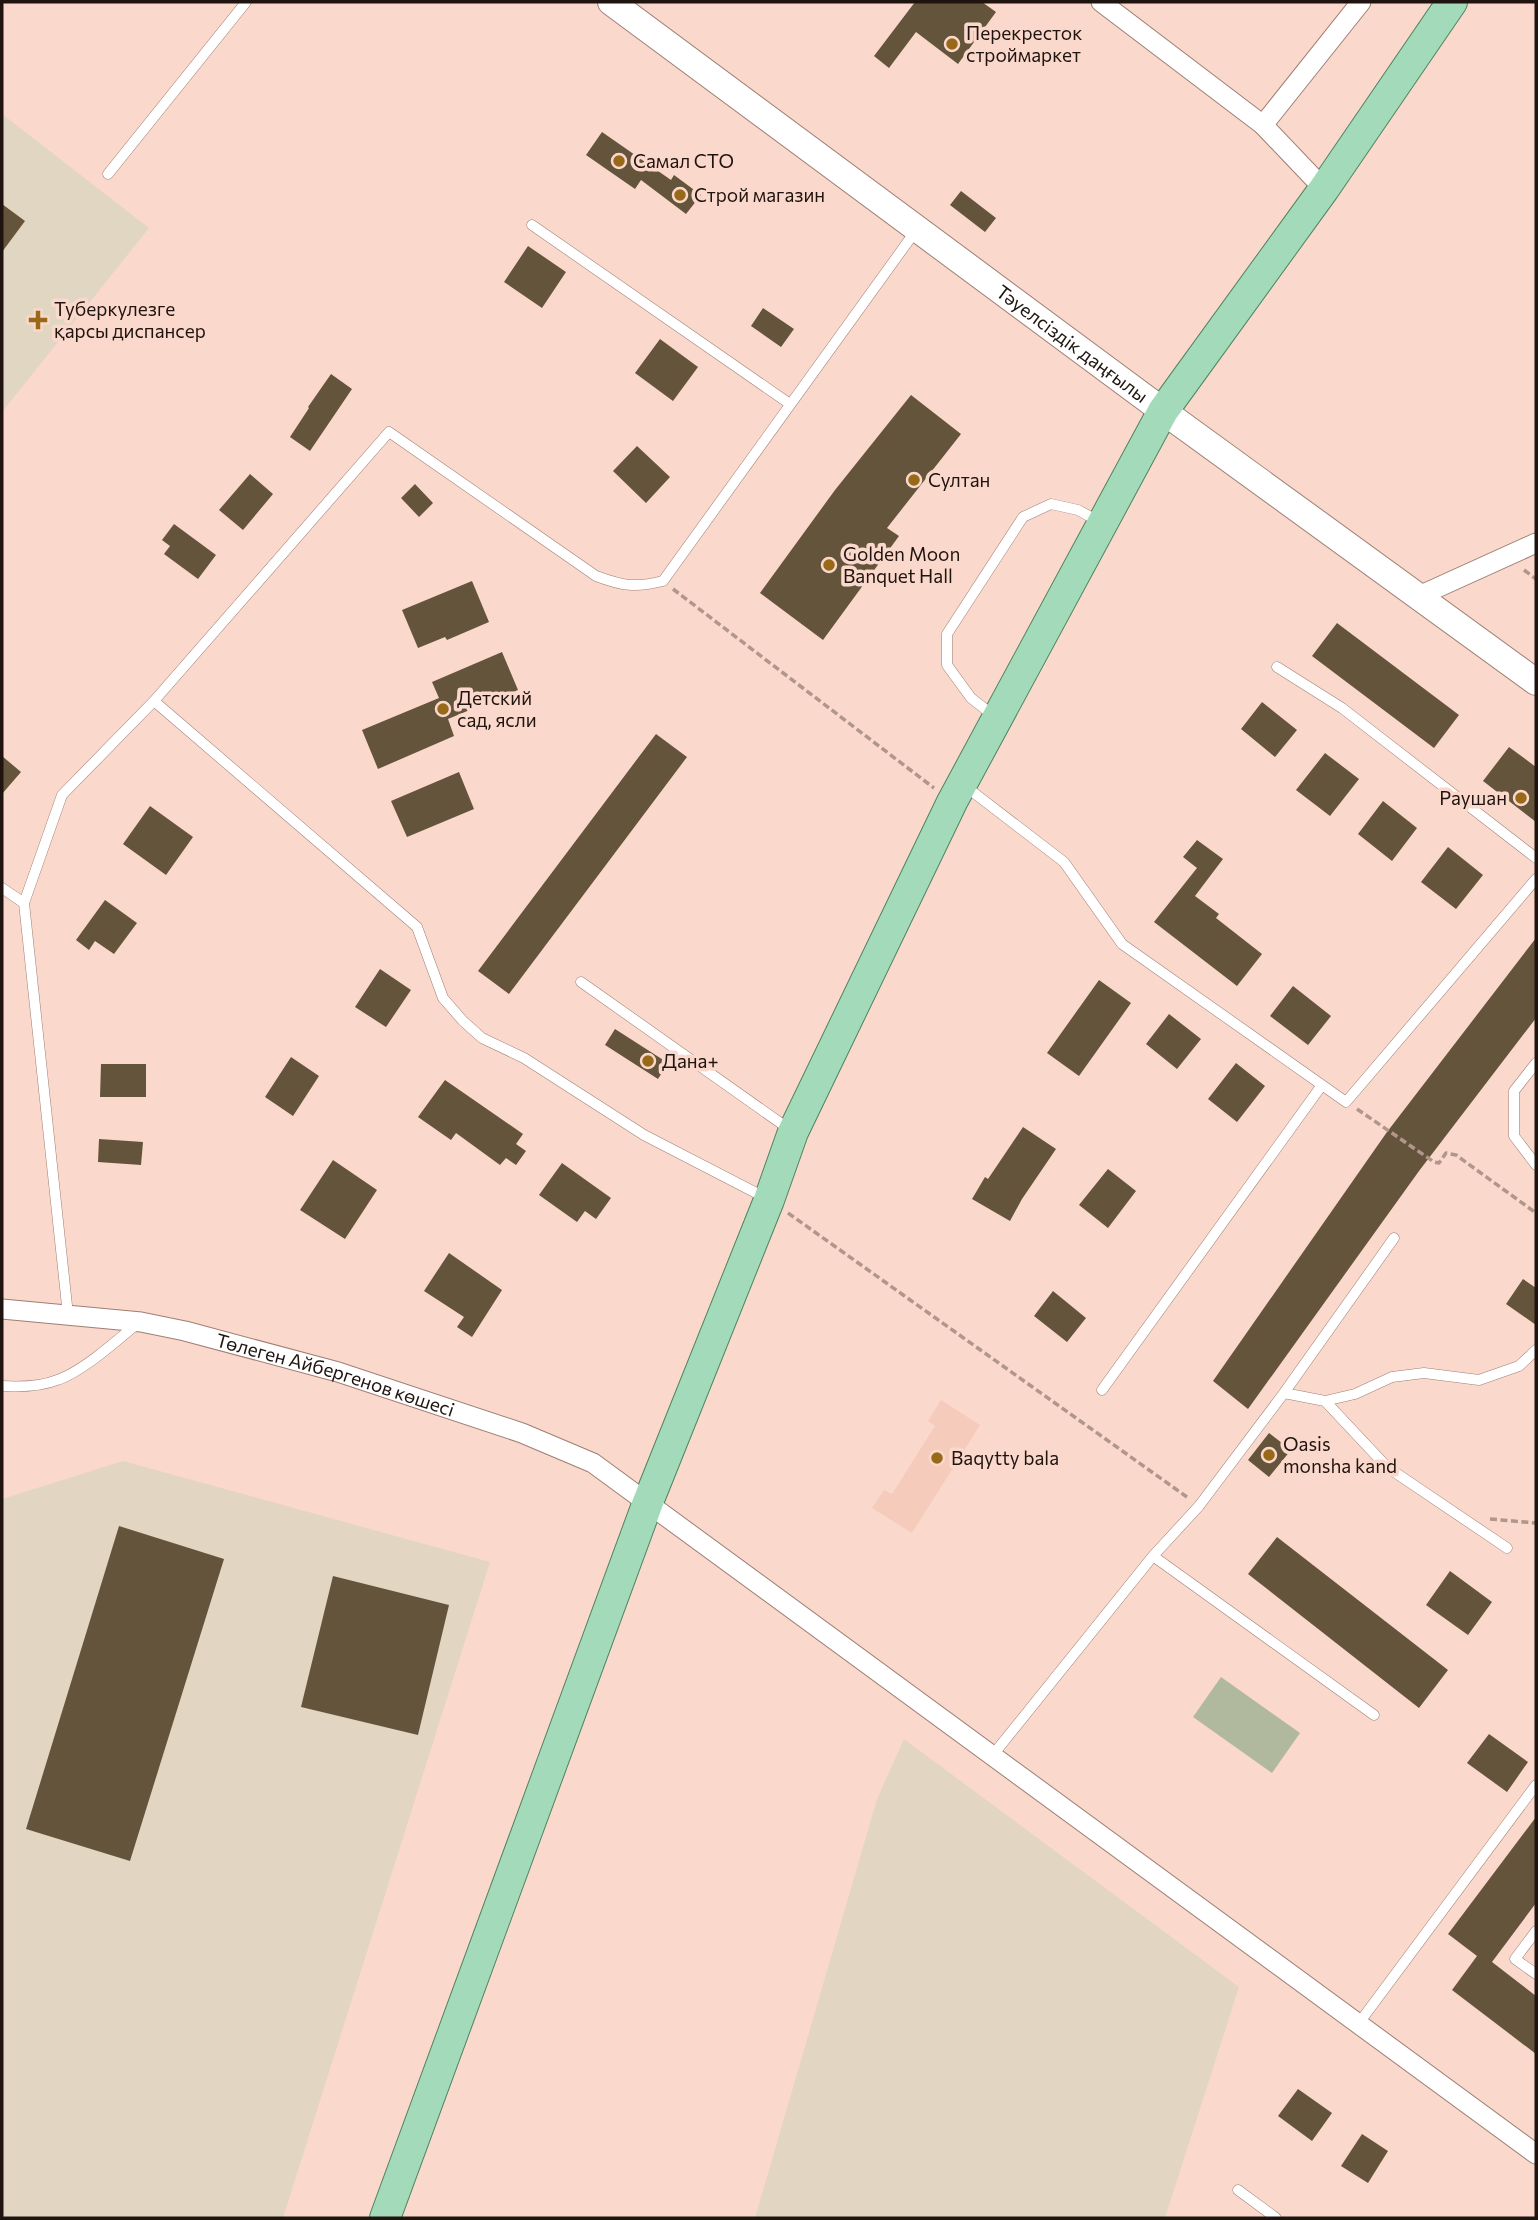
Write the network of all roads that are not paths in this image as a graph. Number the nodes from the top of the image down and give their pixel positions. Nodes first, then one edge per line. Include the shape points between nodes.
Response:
1 (246, 2) edge
2 (611, 2) edge
3 (1101, 2) edge
4 (1361, 2) edge
5 (1452, 2) edge
6 (1263, 125) junction
7 (108, 174) dead end
8 (1324, 189) junction
9 (532, 225) dead end
10 (918, 229) junction
11 (790, 404) junction
12 (1163, 411) junction
13 (1102, 524) junction
14 (1536, 543) edge
15 (1419, 596) junction
16 (1277, 667) dead end
17 (1536, 682) edge
18 (154, 701) junction
19 (997, 718) junction
20 (957, 793) junction
21 (1536, 858) edge
22 (1536, 879) edge
23 (2, 888) edge
24 (24, 903) junction
25 (581, 982) dead end
26 (1536, 1063) edge
27 (1322, 1085) junction
28 (793, 1132) junction
29 (1536, 1165) edge
30 (769, 1200) junction
31 (1394, 1238) dead end
32 (2, 1308) edge
33 (68, 1315) junction
34 (141, 1322) junction
35 (1536, 1350) edge
36 (2, 1386) edge
37 (1102, 1390) dead end
38 (1284, 1393) junction
39 (1325, 1401) junction
40 (648, 1502) junction
41 (1507, 1548) dead end
42 (1153, 1556) junction
43 (1374, 1715) dead end
44 (992, 1756) junction
45 (1536, 1785) edge
46 (1536, 1931) edge
47 (1536, 1974) edge
48 (1359, 2023) junction
49 (1536, 2154) edge
50 (1238, 2190) dead end
51 (385, 2218) edge
52 (1276, 2218) edge

1 - 7 lane
2 - 10 street, Тәуелсіздік даңғылы
3 - 6 street
4 - 6 street
5 - 8 main road
6 - 8 street
8 - 12 main road
9 - 11 lane
10 - 11 lane
10 - 12 street, Тәуелсіздік даңғылы
11 - 18 lane via 663,581 644,586 621,586 596,576 389,432
12 - 13 main road
12 - 15 street, Тәуелсіздік даңғылы
13 - 19 main road
13 - 19 lane via 1078,510 1051,504 1023,517 947,634 947,666 971,698
14 - 15 street
15 - 17 street, Тәуелсіздік даңғылы
16 - 21 lane via 1342,708
18 - 24 lane via 62,795
18 - 30 lane via 416,927 443,998 482,1038 524,1058 644,1135
19 - 20 main road
20 - 27 lane via 1064,862 1122,944
20 - 28 main road
22 - 27 lane via 1346,1102
23 - 24 lane
24 - 33 lane
25 - 28 lane
26 - 29 lane via 1514,1091 1514,1136
27 - 37 lane
28 - 30 main road
30 - 40 main road
31 - 38 lane
32 - 33 street, Төлеген Айбергенов көшесі
33 - 34 street, Төлеген Айбергенов көшесі
34 - 36 lane via 59,1380
34 - 40 street, Төлеген Айбергенов көшесі via 338,1372 522,1433 593,1463
35 - 39 lane via 1519,1366 1479,1380 1414,1374 1392,1377 1355,1394
38 - 39 lane
38 - 42 lane via 1199,1506
39 - 41 lane via 1387,1467
40 - 44 street, Төлеген Айбергенов көшесі
40 - 51 main road
42 - 43 lane
42 - 44 lane
44 - 48 street, Төлеген Айбергенов көшесі
45 - 48 lane
46 - 47 lane via 1515,1959
48 - 49 street, Төлеген Айбергенов көшесі
50 - 52 lane

